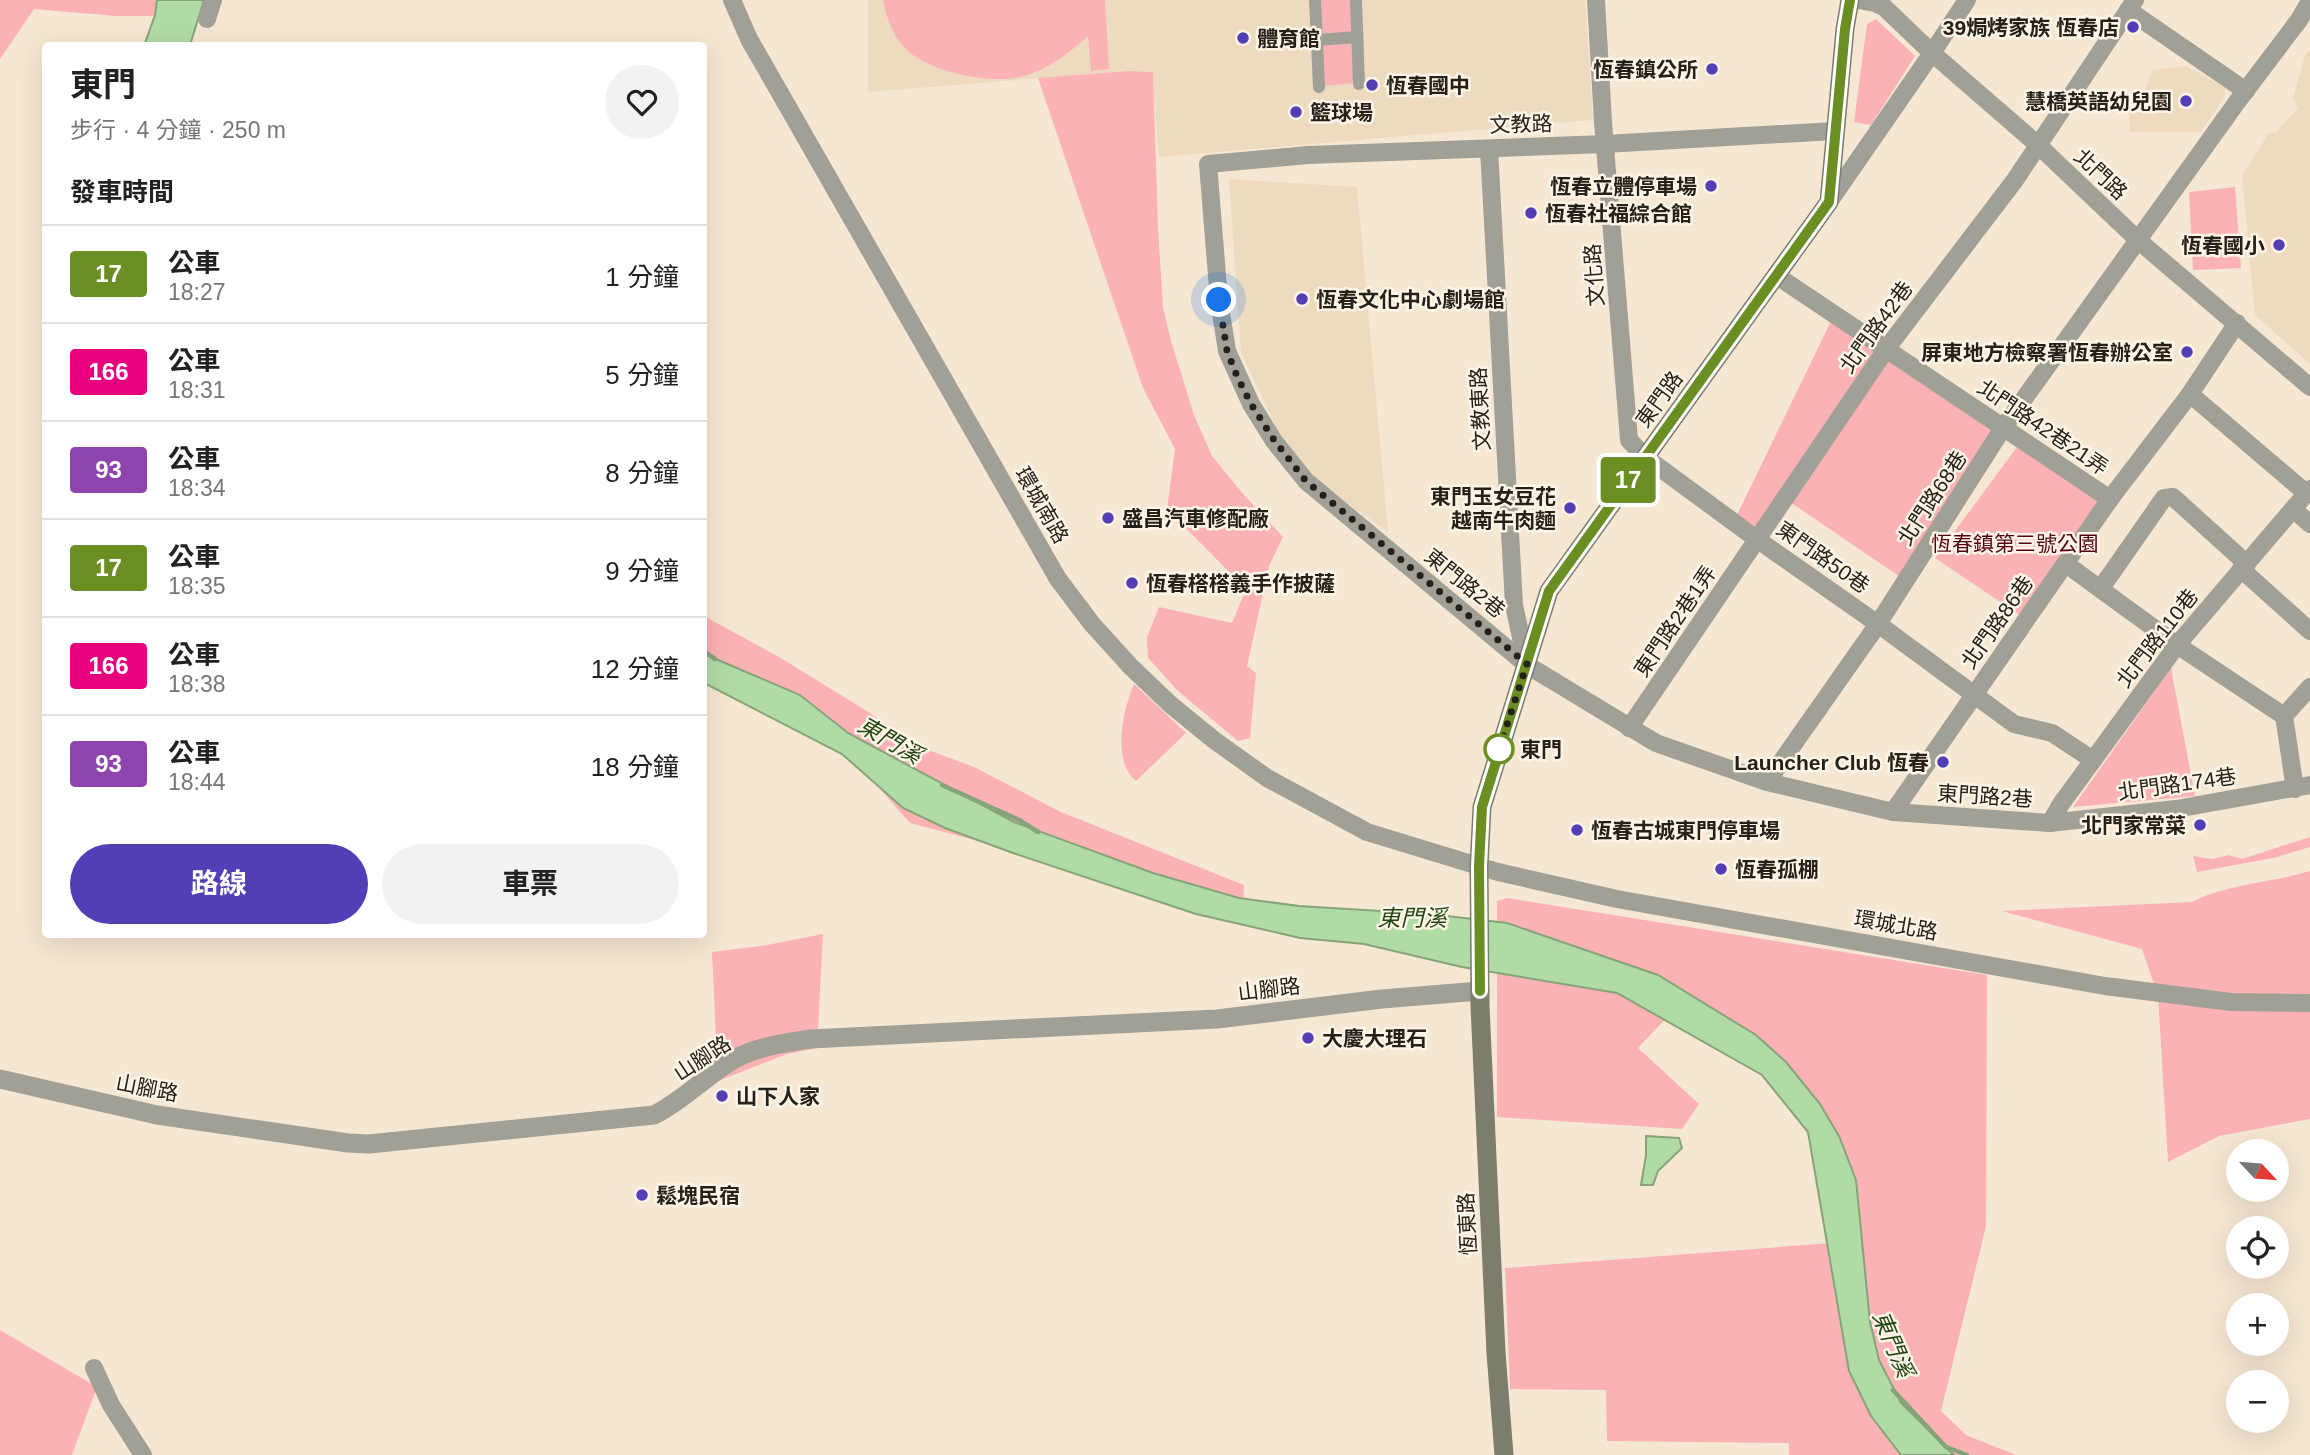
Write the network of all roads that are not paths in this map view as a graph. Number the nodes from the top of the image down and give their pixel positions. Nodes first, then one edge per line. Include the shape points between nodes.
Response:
1 (213, 0) edge
2 (732, 0) edge
3 (1315, 0) edge
4 (1356, 0) edge
5 (1596, 0) edge
6 (1850, 0) edge
7 (1858, 0) edge
8 (1966, 0) edge
9 (2310, 1) edge
10 (2132, 5) edge
11 (207, 19) dead end
12 (1357, 37) junction
13 (1317, 40) junction
14 (1932, 53) junction
15 (1359, 85) dead end
16 (1319, 87) dead end
17 (2246, 91) junction
18 (1836, 131) junction
19 (1605, 144) junction
20 (2038, 145) junction
21 (1489, 149) junction
22 (1208, 164) joint
23 (1829, 202) junction
24 (2139, 241) junction
25 (1777, 275) junction
26 (2237, 323) junction
27 (1887, 348) junction
28 (2310, 387) edge
29 (2190, 394) junction
30 (2003, 428) junction
31 (1645, 457) junction
32 (2308, 491) edge
33 (2110, 499) junction
34 (2293, 509) junction
35 (2310, 524) edge
36 (1758, 540) junction
37 (2066, 564) junction
38 (2244, 567) junction
39 (2101, 588) junction
40 (1878, 624) junction
41 (2310, 631) edge
42 (2177, 645) junction
43 (1527, 664) junction
44 (2310, 687) edge
45 (1974, 694) junction
46 (2284, 716) junction
47 (1629, 728) junction
48 (2093, 761) junction
49 (1767, 782) junction
50 (2302, 787) edge
51 (1894, 812) junction
52 (2050, 823) junction
53 (1479, 866) junction
54 (1480, 985) junction
55 (2310, 1003) edge
56 (0, 1079) edge
57 (94, 1368) dead end
58 (143, 1455) edge
59 (1504, 1455) edge

1 - 11 street
2 - 53 street, 環城南路 via 749,39 959,409 1058,579 1091,624 1171,705 1267,778 1367,832
3 - 13 street
4 - 12 street
5 - 19 street, 文化路
6 - 18 main road, 東門路
7 - 14 street, 北門路 via 1884,7
8 - 14 street
9 - 17 street, 北門路68巷
10 - 17 street
10 - 20 street, 北門路42巷
12 - 13 street
12 - 15 street
13 - 16 street
14 - 20 street, 北門路
14 - 23 street
17 - 24 street, 北門路68巷
18 - 19 street, 文教路
18 - 23 main road, 東門路
19 - 21 street, 文教路
19 - 31 street, 文化路 via 1629,440
20 - 24 street, 北門路
20 - 27 street, 北門路42巷
21 - 22 street, 文教路 via 1308,155
21 - 43 street, 文教東路 via 1514,605
22 - 43 street, 東門路2巷 via 1227,351 1274,440 1306,481
23 - 25 main road, 東門路
24 - 26 street, 北門路
24 - 30 street, 北門路68巷
25 - 27 street, 北門路42巷21弄
25 - 31 main road, 東門路
26 - 28 street, 北門路
26 - 29 street, 北門路86巷
27 - 30 street, 北門路42巷21弄
27 - 36 street, 北門路42巷
29 - 32 street
29 - 33 street, 北門路86巷
30 - 33 street, 北門路42巷21弄
30 - 40 street, 北門路68巷
31 - 36 street, 東門路50巷
31 - 43 main road, 東門路 via 1549,591
32 - 34 street, 北門路110巷
33 - 37 street, 北門路86巷
34 - 35 street
34 - 38 street, 北門路110巷
36 - 40 street, 東門路50巷
36 - 47 street, 東門路2巷1弄
37 - 39 street
37 - 45 street, 北門路86巷
38 - 39 street via 2173,497 2164,498
38 - 41 street
38 - 42 street, 北門路110巷
39 - 42 street
40 - 45 street, 東門路50巷
40 - 49 street, 北門路68巷
42 - 46 street
42 - 48 street, 北門路110巷
43 - 47 street, 東門路2巷
43 - 53 main road, 東門路 via 1482,807
44 - 46 street
45 - 48 street, 東門路50巷 via 2014,724 2052,733
45 - 51 street, 北門路86巷
46 - 50 street
47 - 49 street, 東門路2巷 via 1656,743
48 - 52 street, 北門路110巷
49 - 51 street, 東門路2巷
50 - 52 street, 北門路174巷 via 2176,809
51 - 52 street, 東門路2巷
53 - 54 main road, 東門路
53 - 55 street, 環城北路 via 1617,899 2105,986 2231,1002
54 - 56 street, 山腳路 via 1217,1019 775,1044 732,1060 654,1115 369,1144 157,1115
54 - 59 main road, 恆東路
57 - 58 street

